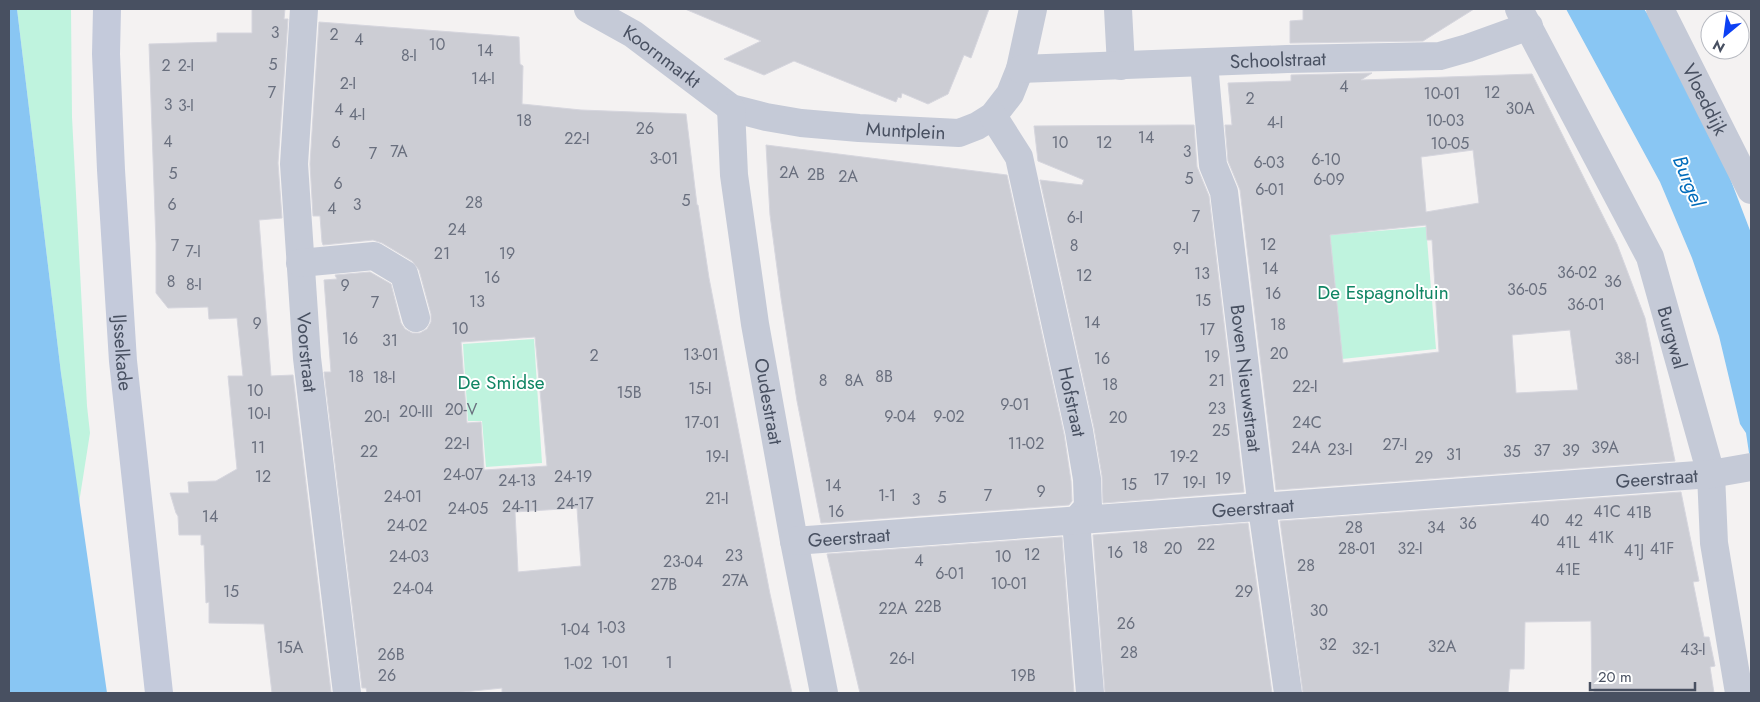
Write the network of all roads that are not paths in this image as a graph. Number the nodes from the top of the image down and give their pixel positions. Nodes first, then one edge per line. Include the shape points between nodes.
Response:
1 (107, 9) edge
2 (304, 9) edge
3 (588, 9) edge
4 (1033, 9) edge
5 (1118, 9) edge
6 (1660, 9) edge
7 (1524, 18) edge
8 (1204, 63) junction
9 (1121, 66) junction
10 (1020, 69) junction
11 (731, 108) junction
12 (993, 116) junction
13 (1751, 190) edge
14 (300, 263) junction
15 (416, 318) dead end
16 (1733, 470) edge
17 (1262, 508) junction
18 (1076, 521) junction
19 (794, 541) junction
20 (159, 693) edge
21 (347, 693) edge
22 (824, 693) edge
23 (1090, 693) edge
24 (1288, 693) edge
25 (1739, 693) edge

1 - 20 street, IJsselkade via 110,160 123,361
2 - 14 street, Voorstraat via 294,164
3 - 11 street, Koornmarkt via 634,34
4 - 10 street, Muntplein
5 - 9 street
6 - 13 street, Vloeddijk
7 - 8 street, Schoolstraat via 1468,48 1440,56
7 - 16 street, Burgwal via 1650,257
8 - 9 street, Schoolstraat
8 - 17 street, Boven Nieuwstraat via 1214,165 1224,192
9 - 10 street, Schoolstraat
10 - 12 street, Muntplein via 1010,94
11 - 12 street, Muntplein via 801,123 959,133
11 - 19 street, Oudestraat via 734,175 753,315
12 - 18 street, Hofstraat via 1019,157 1079,431 1088,507
14 - 15 street via 374,256 404,274
14 - 21 street, Voorstraat via 306,358
16 - 17 street, Geerstraat
16 - 25 street, Burgwal via 1714,543
17 - 18 street, Geerstraat
17 - 24 street, Boven Nieuwstraat
18 - 19 street, Geerstraat
18 - 23 street
19 - 22 street, Oudestraat

